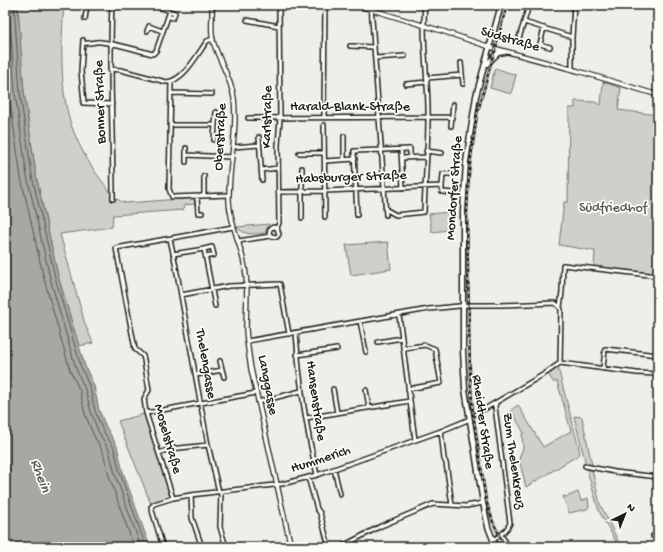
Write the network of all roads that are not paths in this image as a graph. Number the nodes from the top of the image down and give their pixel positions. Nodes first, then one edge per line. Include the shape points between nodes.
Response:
1 (87, 5) edge
2 (112, 5) edge
3 (154, 5) edge
4 (212, 5) edge
5 (279, 5) edge
6 (325, 5) edge
7 (356, 5) edge
8 (371, 5) edge
9 (425, 5) edge
10 (475, 5) edge
11 (479, 5) edge
12 (501, 5) edge
13 (529, 5) edge
14 (574, 5) edge
15 (371, 10) junction
16 (85, 19) dead end
17 (247, 20) dead end
18 (524, 22) junction
19 (423, 25) junction
20 (279, 26) junction
21 (544, 28) junction
22 (147, 31) dead end
23 (162, 31) junction
24 (572, 36) junction
25 (519, 38) dead end
26 (213, 39) junction
27 (110, 44) junction
28 (350, 46) dead end
29 (374, 47) junction
30 (550, 47) dead end
31 (490, 48) junction
32 (505, 52) junction
33 (405, 56) dead end
34 (375, 58) junction
35 (461, 63) dead end
36 (484, 67) junction
37 (110, 69) junction
38 (572, 69) junction
39 (462, 75) junction
40 (427, 80) junction
41 (171, 82) junction
42 (406, 84) dead end
43 (463, 84) dead end
44 (172, 93) junction
45 (212, 94) dead end
46 (658, 95) edge
47 (112, 104) junction
48 (453, 104) dead end
49 (216, 112) dead end
50 (452, 117) junction
51 (248, 118) dead end
52 (280, 118) junction
53 (324, 118) junction
54 (380, 118) junction
55 (428, 118) junction
56 (171, 125) junction
57 (215, 125) junction
58 (324, 125) dead end
59 (451, 126) dead end
60 (344, 136) dead end
61 (259, 137) dead end
62 (214, 140) dead end
63 (260, 145) junction
64 (186, 148) dead end
65 (233, 148) junction
66 (382, 150) junction
67 (402, 150) junction
68 (354, 151) junction
69 (344, 152) junction
70 (426, 152) junction
71 (299, 153) dead end
72 (324, 153) junction
73 (442, 153) dead end
74 (186, 155) junction
75 (426, 156) junction
76 (232, 157) junction
77 (410, 157) junction
78 (402, 158) junction
79 (354, 159) junction
80 (344, 160) junction
81 (325, 161) junction
82 (186, 162) dead end
83 (278, 168) junction
84 (302, 168) dead end
85 (261, 170) junction
86 (456, 174) dead end
87 (204, 176) dead end
88 (262, 180) dead end
89 (424, 186) junction
90 (442, 186) junction
91 (384, 188) junction
92 (403, 188) junction
93 (356, 190) junction
94 (325, 191) junction
95 (278, 192) junction
96 (302, 192) junction
97 (455, 193) dead end
98 (229, 195) junction
99 (204, 196) junction
100 (197, 197) junction
101 (113, 199) dead end
102 (385, 210) junction
103 (202, 213) dead end
104 (357, 215) dead end
105 (386, 215) dead end
106 (325, 217) dead end
107 (302, 218) dead end
108 (233, 227) junction
109 (277, 228) junction
110 (271, 236) junction
111 (170, 239) junction
112 (238, 241) junction
113 (204, 249) junction
114 (173, 254) junction
115 (206, 257) junction
116 (658, 276) edge
117 (246, 286) junction
118 (212, 289) junction
119 (181, 295) junction
120 (463, 305) junction
121 (215, 306) dead end
122 (560, 307) junction
123 (399, 315) junction
124 (360, 321) junction
125 (296, 333) junction
126 (289, 334) junction
127 (402, 338) junction
128 (247, 341) junction
129 (378, 342) dead end
130 (404, 348) junction
131 (337, 349) dead end
132 (366, 352) dead end
133 (297, 355) junction
134 (658, 355) edge
135 (220, 362) dead end
136 (560, 363) junction
137 (603, 369) junction
138 (222, 370) junction
139 (658, 374) edge
140 (196, 375) junction
141 (224, 377) dead end
142 (333, 389) dead end
143 (408, 389) junction
144 (366, 390) dead end
145 (302, 392) junction
146 (256, 393) junction
147 (410, 400) junction
148 (200, 402) junction
149 (258, 402) junction
150 (496, 403) junction
151 (369, 408) junction
152 (146, 413) junction
153 (337, 413) junction
154 (476, 414) dead end
155 (306, 418) junction
156 (470, 418) junction
157 (441, 431) junction
158 (415, 440) junction
159 (208, 445) junction
160 (159, 453) junction
161 (585, 466) dead end
162 (334, 469) junction
163 (317, 475) junction
164 (308, 477) junction
165 (658, 477) edge
166 (276, 484) junction
167 (220, 492) junction
168 (340, 494) dead end
169 (192, 495) junction
170 (172, 498) junction
171 (483, 503) junction
172 (452, 505) junction
173 (501, 535) junction
174 (654, 536) dead end
175 (658, 536) edge
176 (493, 540) junction
177 (162, 547) edge
178 (202, 547) edge
179 (226, 547) edge
180 (291, 547) edge
181 (329, 547) edge
182 (341, 547) edge
183 (496, 547) edge
184 (509, 547) edge

1 - 16 street
2 - 27 street, Bonner Straße
3 - 23 street via 170,11
4 - 26 street, Oberstraße
5 - 20 street, Karlstraße
6 - 53 street
7 - 15 street, Südstraße
8 - 15 street
9 - 19 street
10 - 11 street
12 - 31 main road, Mondorfer Straße
13 - 18 street
14 - 24 street
15 - 19 street, Südstraße
15 - 29 street
17 - 20 street
18 - 21 street
18 - 25 street
19 - 31 street, Südstraße
19 - 40 street
20 - 52 street, Karlstraße
21 - 24 street
21 - 30 street via 540,44
22 - 23 street via 149,26
23 - 27 street via 153,54
24 - 38 street
26 - 41 street via 207,41 180,78
26 - 65 street, Oberstraße via 234,97
27 - 37 street, Bonner Straße
27 - 47 street via 91,44 83,41 81,71 83,103
28 - 29 street
29 - 34 street
31 - 32 street, Südstraße
31 - 36 main road, Mondorfer Straße
32 - 36 main road via 498,53
32 - 38 street, Südstraße
33 - 34 street
34 - 54 street
35 - 39 street
36 - 120 main road, Mondorfer Straße via 476,96 465,168
37 - 41 street
37 - 47 street, Bonner Straße
38 - 46 street, Südstraße
39 - 40 street
39 - 43 street
40 - 42 street
40 - 55 street
41 - 44 street
44 - 45 street
44 - 56 street
47 - 101 street, Bonner Straße
48 - 50 street
49 - 57 street
50 - 55 street, Harald-Blank-Straße
50 - 59 street
51 - 52 street, Harald-Blank-Straße
52 - 53 street, Harald-Blank-Straße
52 - 83 street, Karlstraße
53 - 54 street, Harald-Blank-Straße
54 - 55 street, Harald-Blank-Straße
54 - 66 street
55 - 70 street
56 - 57 street
56 - 100 street via 169,189 172,198
57 - 62 street
58 - 72 street
60 - 69 street
61 - 63 street
63 - 65 street
63 - 85 street
64 - 74 street
65 - 76 street, Oberstraße
66 - 67 street
66 - 68 street
66 - 91 street
67 - 77 street via 410,149
67 - 78 street
68 - 69 street
68 - 79 street
69 - 80 street
70 - 73 street
70 - 75 street
71 - 72 street
72 - 81 street
74 - 76 street
74 - 82 street
75 - 77 street
75 - 89 street
76 - 98 street, Oberstraße
77 - 78 street
78 - 92 street
79 - 80 street
79 - 93 street
80 - 81 street
81 - 94 street
83 - 85 street
83 - 95 street, Karlstraße
84 - 96 street
85 - 88 street
86 - 90 street via 443,174
87 - 99 street
89 - 90 street, Habsburger Straße
89 - 92 street, Habsburger Straße
89 - 102 street via 424,212 396,215
90 - 97 street via 442,192
91 - 92 street, Habsburger Straße
91 - 93 street, Habsburger Straße
91 - 102 street
93 - 94 street, Habsburger Straße
93 - 104 street
94 - 96 street, Habsburger Straße
94 - 106 street
95 - 96 street, Habsburger Straße
95 - 109 street, Karlstraße
96 - 107 street
98 - 99 street
98 - 108 street, Oberstraße
99 - 100 street
100 - 103 street via 198,214
102 - 105 street
108 - 111 street
108 - 112 street, Langgasse
109 - 110 street via 270,229
109 - 110 street via 280,232 278,236
110 - 112 street
111 - 114 street, Thelengasse
111 - 152 street, Moselstraße via 116,248 135,349 144,360 149,390 144,399
112 - 117 street, Langgasse via 246,274
113 - 114 street
113 - 115 street
113 - 115 street via 212,247 214,255
114 - 119 street, Thelengasse
115 - 118 street
116 - 122 street via 562,265
117 - 118 street
117 - 126 street via 280,284
117 - 128 street, Langgasse
118 - 119 street
118 - 121 street
119 - 140 street, Thelengasse
120 - 122 street via 554,303
120 - 123 street
120 - 156 main road, Rheidter Straße via 463,367
122 - 136 street
123 - 124 street
123 - 127 street
124 - 125 street
124 - 132 street
125 - 126 street
125 - 133 street, Hansenstraße
126 - 128 street
127 - 129 street
127 - 130 street
128 - 146 street, Langgasse
130 - 143 street
130 - 143 street via 425,345 435,348 441,383
131 - 133 street, Hansenstraße
133 - 145 street, Hansenstraße
134 - 137 street via 605,349
135 - 138 street
136 - 137 street
136 - 150 street
137 - 139 street
138 - 140 street
138 - 141 street
140 - 148 street, Thelengasse
142 - 153 street
143 - 147 street
144 - 151 street
145 - 149 street
145 - 155 street, Hansenstraße
146 - 148 street
146 - 149 street, Langgasse
147 - 151 street
147 - 158 street
148 - 152 street
148 - 159 street, Thelengasse
149 - 166 street, Langgasse
150 - 154 street
150 - 173 street, Zum Thelenkreuz via 510,523
151 - 153 street
152 - 160 street, Moselstraße
153 - 155 street
155 - 163 street, Hansenstraße
156 - 157 street, Hummerich
156 - 171 main road, Rheidter Straße
157 - 158 street, Hummerich
157 - 172 street
158 - 162 street, Hummerich
159 - 160 street via 170,449
159 - 167 street, Thelengasse
160 - 170 street, Moselstraße
161 - 165 street
162 - 163 street, Hummerich
162 - 168 street
163 - 164 street, Hummerich
164 - 166 street, Hummerich
164 - 181 street
166 - 167 street, Hummerich
166 - 180 street, Langgasse
167 - 169 street, Hummerich
167 - 179 street, Thelengasse via 220,527
169 - 170 street, Hummerich
169 - 178 street via 192,518
170 - 177 street, Hummerich via 151,507
171 - 172 street
171 - 176 main road, Rheidter Straße
172 - 182 street via 433,504 381,526
173 - 176 street
173 - 184 street
174 - 175 street
176 - 183 main road, Rheidter Straße

